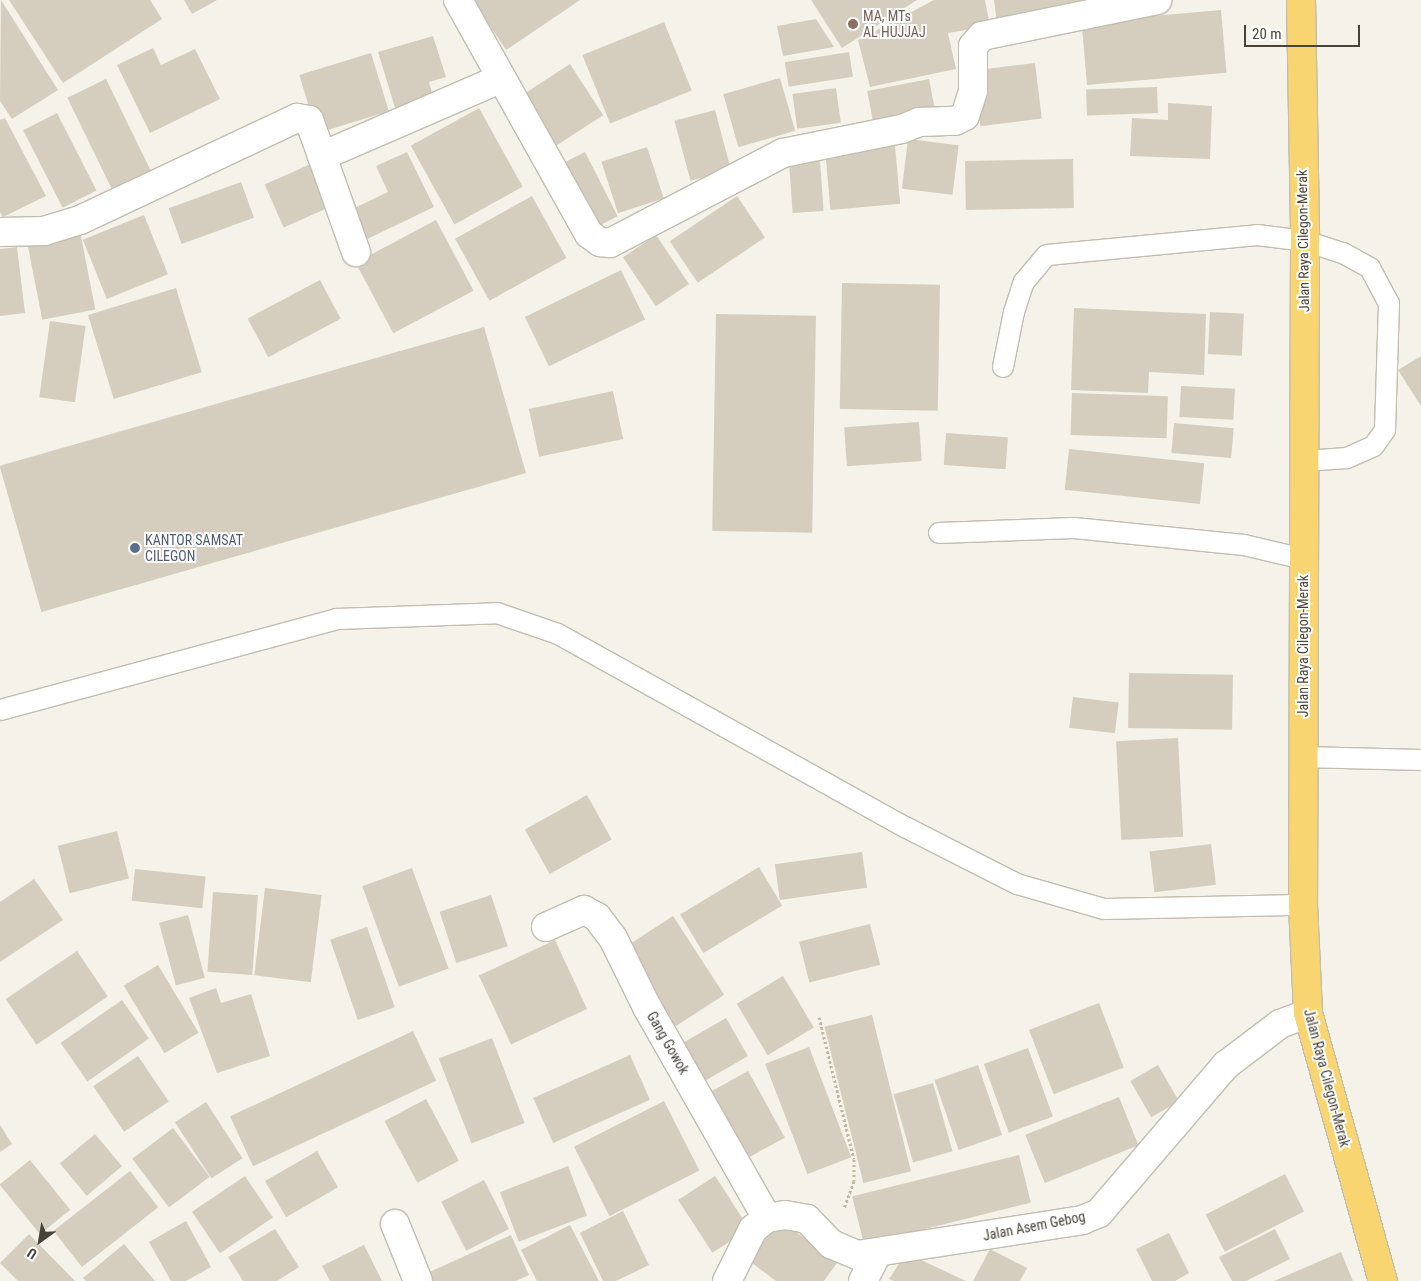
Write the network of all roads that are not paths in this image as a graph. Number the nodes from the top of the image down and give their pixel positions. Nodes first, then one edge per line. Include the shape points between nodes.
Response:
1 (458, 0) edge
2 (1156, 0) edge
3 (1301, 0) edge
4 (500, 79) junction
5 (322, 156) junction
6 (0, 232) edge
7 (1305, 241) junction
8 (356, 252) dead end
9 (1003, 367) dead end
10 (1304, 461) junction
11 (939, 533) dead end
12 (1303, 559) junction
13 (0, 710) edge
14 (1303, 757) junction
15 (1421, 760) edge
16 (1303, 905) junction
17 (546, 927) dead end
18 (1308, 1013) junction
19 (767, 1218) junction
20 (394, 1224) dead end
21 (877, 1253) junction
22 (418, 1281) edge
23 (727, 1281) edge
24 (863, 1281) edge
25 (1383, 1281) edge

1 - 4 street
2 - 4 street via 982,36 973,46 971,105 960,119 919,122 902,129 783,152 610,243 600,242 589,234
3 - 7 highway, Jalan Raya Cilegon-Merak
4 - 5 street
5 - 6 street via 308,120 297,118 80,220 44,231
5 - 8 street
7 - 9 lane via 1257,235 1047,255 1024,282 1014,312
7 - 10 highway, Jalan Raya Cilegon-Merak
7 - 10 lane via 1343,253 1370,268 1389,304 1390,362 1385,430 1374,446 1347,458
10 - 12 highway, Jalan Raya Cilegon-Merak
11 - 12 lane via 1074,528 1244,545
12 - 14 highway, Jalan Raya Cilegon-Merak
13 - 16 lane via 337,619 497,613 558,634 906,827 1016,884 1104,909
14 - 15 lane
14 - 16 highway, Jalan Raya Cilegon-Merak
16 - 18 highway, Jalan Raya Cilegon-Merak
17 - 19 street, Gang Gowok via 584,910 597,917 613,938 647,1007
18 - 21 street, Jalan Asem Gebog via 1280,1024 1226,1065 1099,1213 1082,1220
18 - 25 highway, Jalan Raya Cilegon-Merak
19 - 21 street, Jalan Asem Gebog via 785,1215 807,1220 831,1244 858,1255
19 - 23 street via 753,1229
20 - 22 street
21 - 24 street

